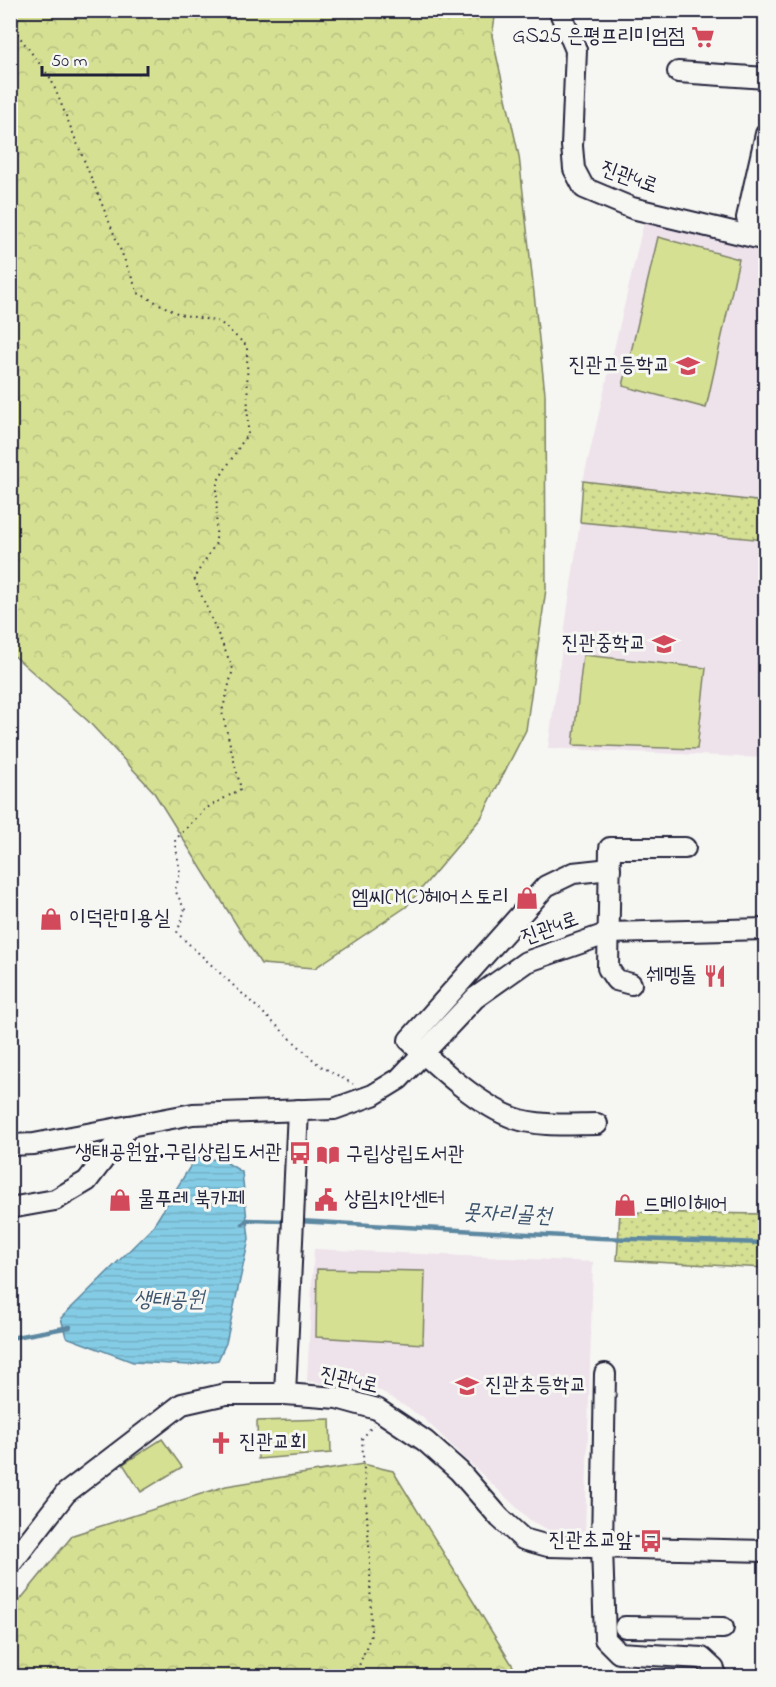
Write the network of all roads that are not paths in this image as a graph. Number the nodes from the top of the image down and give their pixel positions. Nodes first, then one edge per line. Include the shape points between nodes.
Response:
1 (559, 10) edge
2 (678, 72) dead end
3 (765, 78) edge
4 (765, 134) edge
5 (765, 223) edge
6 (765, 240) edge
7 (685, 848) dead end
8 (610, 869) junction
9 (765, 929) edge
10 (609, 933) junction
11 (631, 984) dead end
12 (424, 1054) junction
13 (298, 1110) junction
14 (597, 1124) dead end
15 (129, 1126) junction
16 (10, 1144) edge
17 (10, 1208) edge
18 (605, 1374) dead end
19 (285, 1394) junction
20 (602, 1547) junction
21 (765, 1551) edge
22 (12, 1559) edge
23 (625, 1627) dead end
24 (672, 1628) junction
25 (723, 1628) dead end
26 (673, 1656) junction
27 (715, 1677) edge

1 - 6 street, 진관4로 via 576,50 572,146 574,169 584,188 632,208
2 - 3 street
4 - 5 street via 747,218
7 - 8 street via 610,848
8 - 10 street
8 - 12 street via 573,873 546,886 409,1040
9 - 10 street, 진관4로
10 - 11 street via 608,968 616,980
10 - 12 street, 진관4로 via 526,962 475,998
12 - 13 street, 진관4로 via 399,1079 373,1095 334,1109
12 - 14 street via 490,1106 514,1118 545,1124
13 - 15 street, 진관4로 via 193,1114
13 - 19 street
15 - 16 street, 진관4로 via 34,1144
15 - 17 street via 87,1181 56,1200
18 - 20 street
19 - 20 street, 진관4로 via 337,1398 377,1409 459,1471 523,1539 548,1546
19 - 22 street, 진관4로 via 226,1394 182,1404 66,1493
20 - 21 street, 진관4로
20 - 26 street via 605,1639 619,1653
23 - 24 street
24 - 25 street
24 - 26 street
26 - 27 street via 702,1658 714,1669

